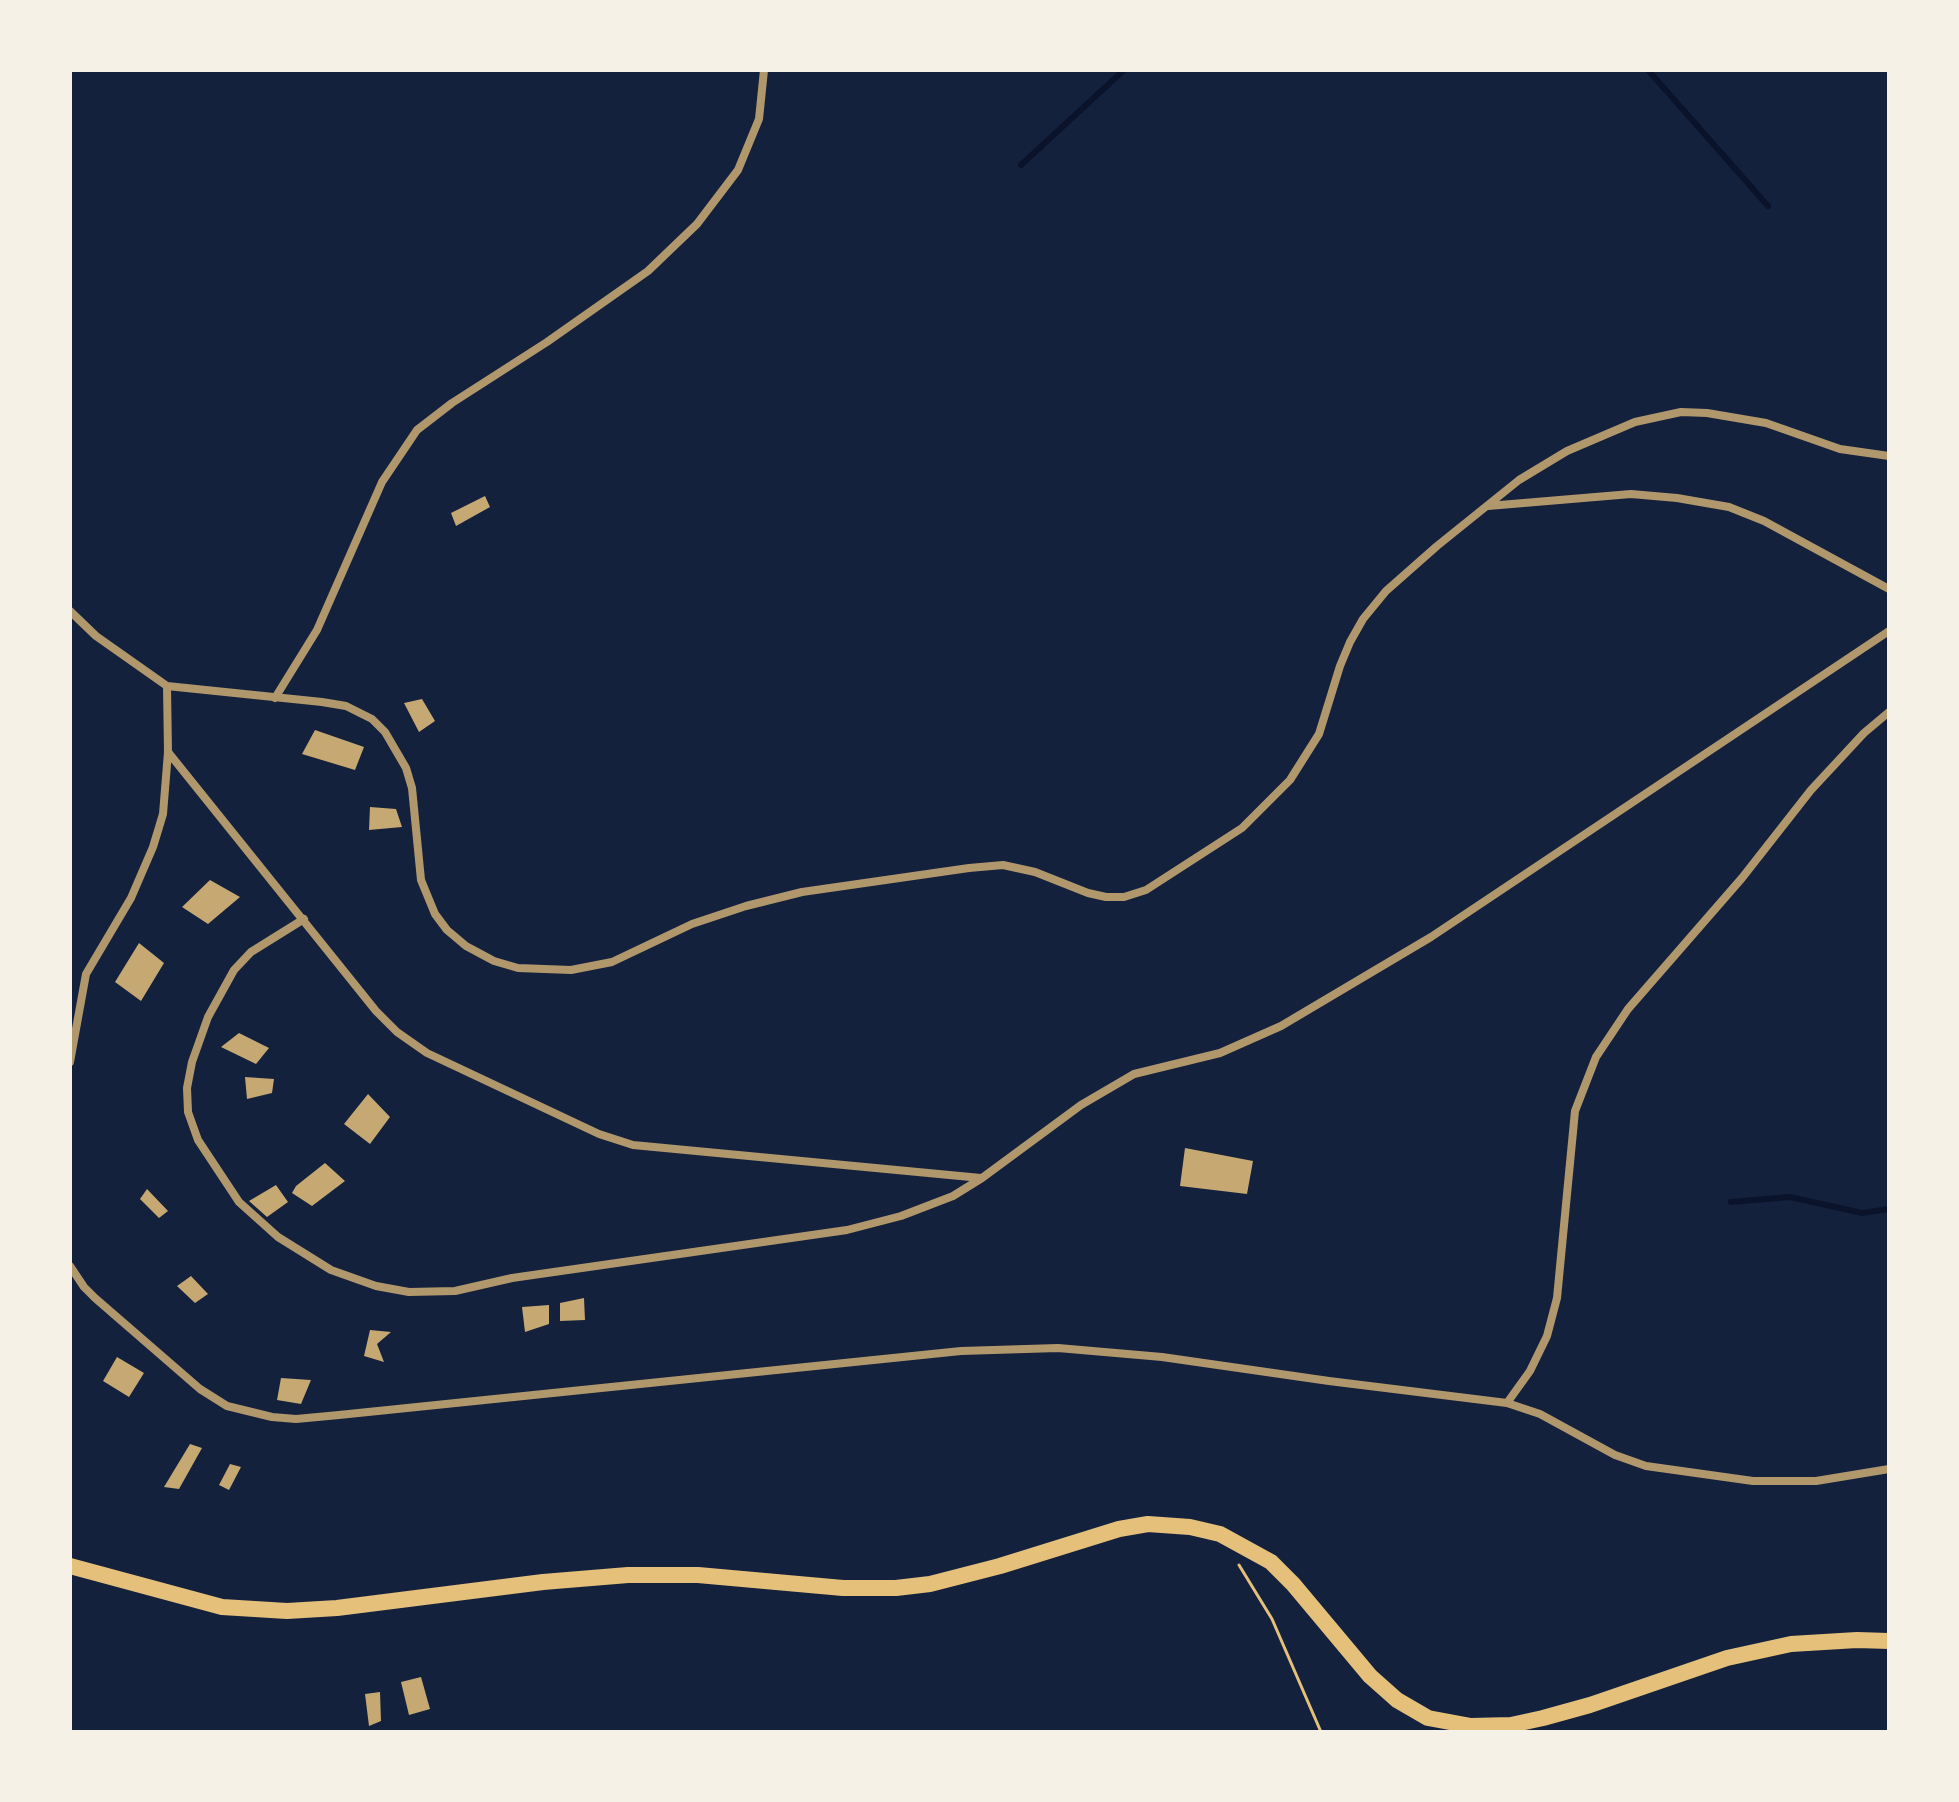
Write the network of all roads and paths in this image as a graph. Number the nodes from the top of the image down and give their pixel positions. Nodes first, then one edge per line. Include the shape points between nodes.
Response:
1 (764, 70) edge
2 (1889, 456) edge
3 (1488, 506) junction
4 (1889, 589) edge
5 (70, 611) edge
6 (1889, 631) edge
7 (167, 686) junction
8 (275, 698) junction
9 (1889, 712) edge
10 (168, 752) junction
11 (304, 919) junction
12 (70, 1062) edge
13 (982, 1178) junction
14 (70, 1266) edge
15 (1507, 1403) junction
16 (1889, 1469) edge
17 (1220, 1534) junction
18 (70, 1566) edge
19 (1889, 1641) edge
20 (1321, 1732) edge

1 - 8 street via 759,119 738,170 697,224 648,271 417,430 385,475 317,630
2 - 3 street via 1840,449 1766,423 1681,412 1635,422 1567,451
3 - 4 street via 1631,494 1729,507
3 - 8 street via 1386,591 1363,619 1340,666 1319,734 1279,794 1242,828 1194,860 1146,890 1124,897 1088,893 1003,865 969,868 802,892 746,906 592,967 518,968 466,946 435,914 421,880 412,788 385,732 346,706
5 - 7 street
6 - 13 street via 1431,937 1281,1026 1220,1053 1134,1074 1081,1105
7 - 8 street
7 - 10 street
9 - 15 street via 1811,790 1628,1009 1596,1057 1575,1111 1554,1311 1530,1371
10 - 11 street
10 - 12 street via 163,814 153,847 131,898 86,974
11 - 13 street via 397,1032 427,1053 599,1134 633,1145
11 - 13 street via 251,952 234,970 208,1017 192,1062 188,1112 198,1140 239,1202 278,1237 331,1270 398,1290 455,1291 512,1278 847,1230 953,1196
14 - 15 street via 95,1298 200,1389 227,1406 272,1417 339,1415 961,1351 1058,1348
15 - 16 street via 1646,1466 1753,1481 1816,1481
17 - 18 main road via 1148,1524 930,1584 896,1588 628,1575 287,1611 222,1607
17 - 19 main road via 1271,1562 1397,1700 1428,1718 1471,1726 1543,1718 1727,1658 1791,1644
17 - 20 path via 1272,1619

